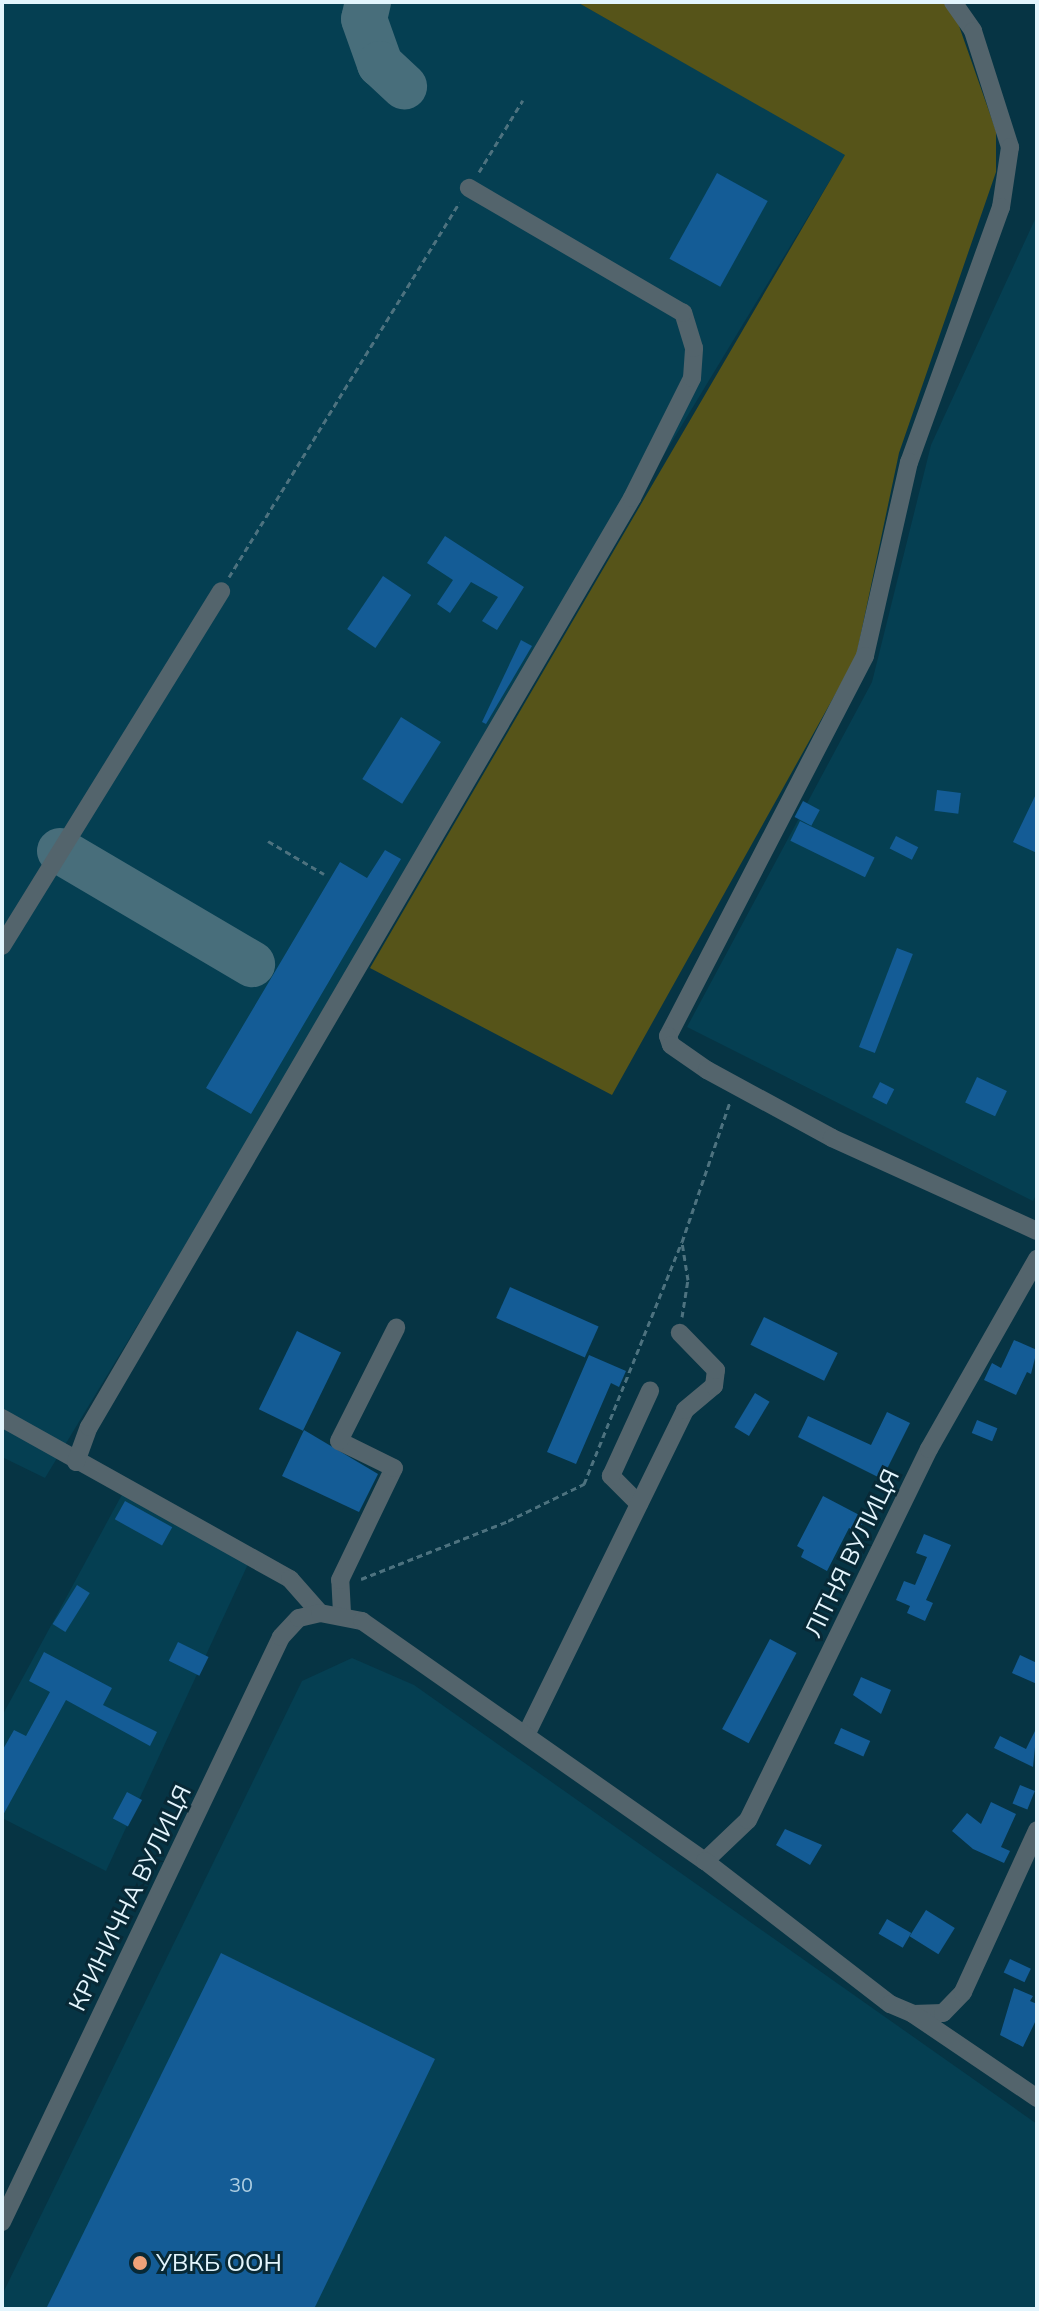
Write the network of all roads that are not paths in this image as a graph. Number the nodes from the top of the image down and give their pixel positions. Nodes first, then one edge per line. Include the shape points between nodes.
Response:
1 (953, 2) edge
2 (469, 188) road end
3 (221, 591) road end
4 (2, 946) edge
5 (1037, 1231) edge
6 (1037, 1259) edge
7 (396, 1328) dead end
8 (680, 1333) road end
9 (650, 1391) dead end
10 (2, 1418) edge
11 (76, 1462) junction
12 (639, 1504) junction
13 (320, 1613) junction
14 (342, 1613) junction
15 (526, 1735) junction
16 (1037, 1830) edge
17 (705, 1861) junction
18 (913, 2014) junction
19 (1037, 2098) edge
20 (2, 2222) edge

1 - 5 street via 973,31 1010,147 1001,207 909,462 865,656 669,1027 671,1045 736,1085 832,1138
2 - 11 street via 683,313 694,348 692,378 632,498 89,1427
3 - 4 street
6 - 17 street, ЛІТНЯ ВУЛИЦЯ via 929,1449 748,1820
7 - 14 street via 339,1441 394,1468 350,1556 341,1591
8 - 12 street via 716,1370 714,1386 685,1410
9 - 12 street via 611,1476
10 - 11 street
11 - 13 street via 290,1579
12 - 15 street
13 - 14 street
13 - 20 street, КРИНИЧНА ВУЛИЦЯ via 299,1618 281,1637
14 - 15 street via 362,1621
15 - 17 street
16 - 18 street via 963,1992 943,2013
17 - 18 street via 890,2004
18 - 19 street

